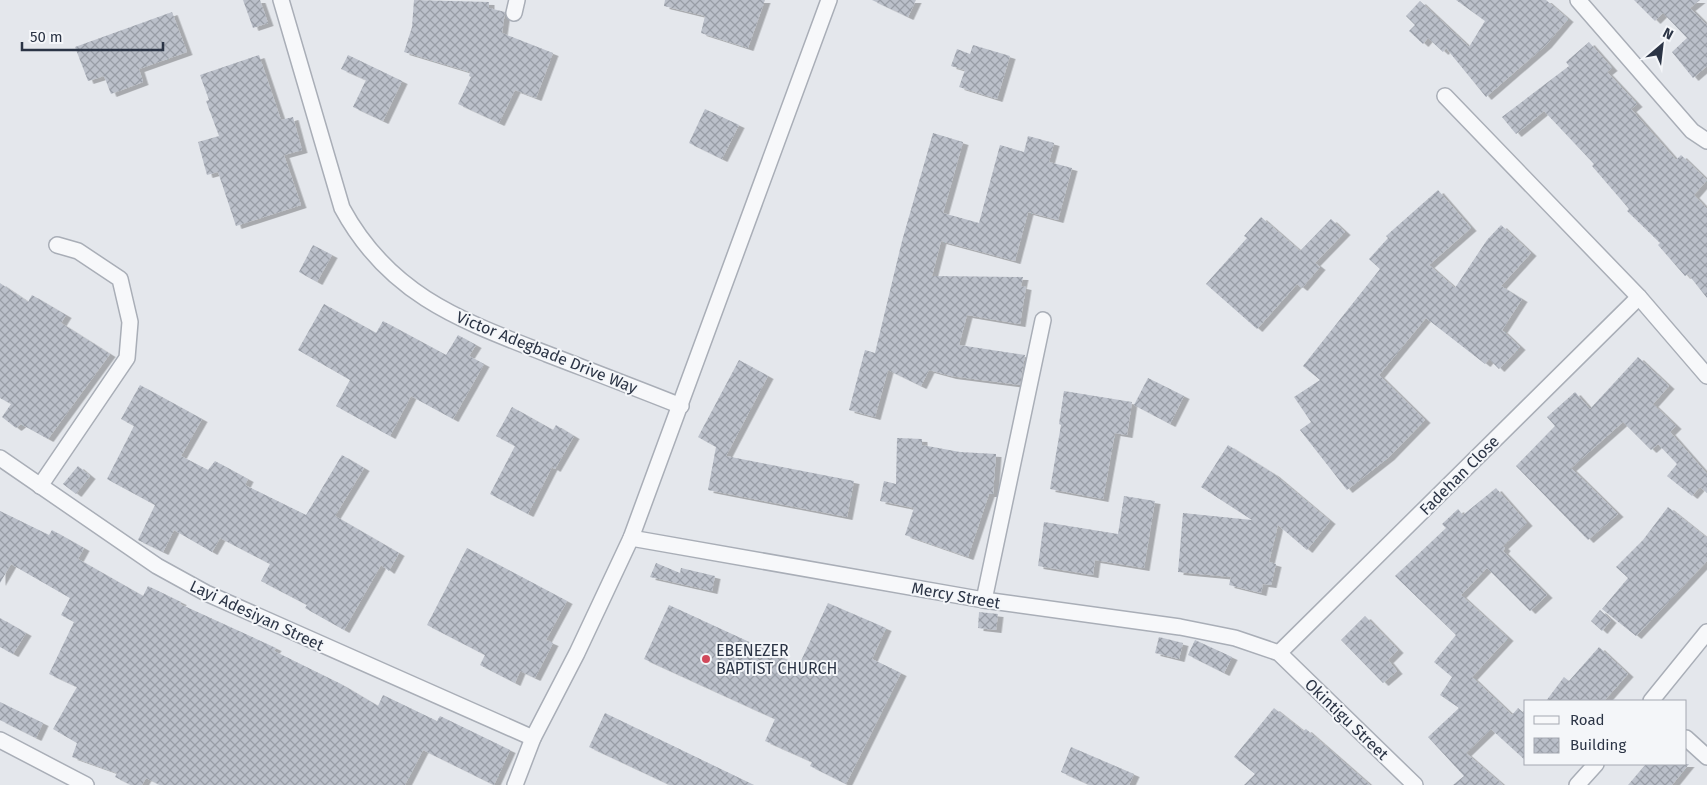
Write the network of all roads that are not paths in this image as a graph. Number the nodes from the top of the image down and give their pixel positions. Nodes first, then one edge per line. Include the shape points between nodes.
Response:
1 (282, 0) edge
2 (829, 0) edge
3 (1578, 0) edge
4 (1445, 96) dead end
5 (1707, 142) edge
6 (57, 245) dead end
7 (1639, 297) junction
8 (1043, 320) dead end
9 (1707, 376) edge
10 (681, 406) junction
11 (0, 458) edge
12 (40, 486) junction
13 (631, 538) junction
14 (984, 600) junction
15 (1707, 632) edge
16 (1279, 653) junction
17 (1652, 700) edge
18 (533, 738) junction
19 (1687, 739) edge
20 (0, 740) edge
21 (1707, 758) edge
22 (1595, 765) edge
23 (86, 785) edge
24 (515, 785) edge
25 (1415, 785) edge
26 (1577, 785) edge

1 - 10 street, Victor Adegbade Drive Way via 342,208 374,255 431,303 467,323
2 - 10 street
3 - 5 street via 1692,131
4 - 7 street
6 - 12 street via 78,251 120,280 130,322 126,358
7 - 9 street
7 - 16 street, Fadehan Close
8 - 14 street
10 - 13 street
11 - 12 street, Layi Adesiyan Street
12 - 18 street, Layi Adesiyan Street via 157,566 206,593
13 - 14 street, Mercy Street
13 - 18 street
14 - 16 street, Mercy Street via 1180,627 1235,638
15 - 17 street
16 - 25 street, Okintigu Street
18 - 24 street
19 - 21 street
20 - 23 street
22 - 26 street

